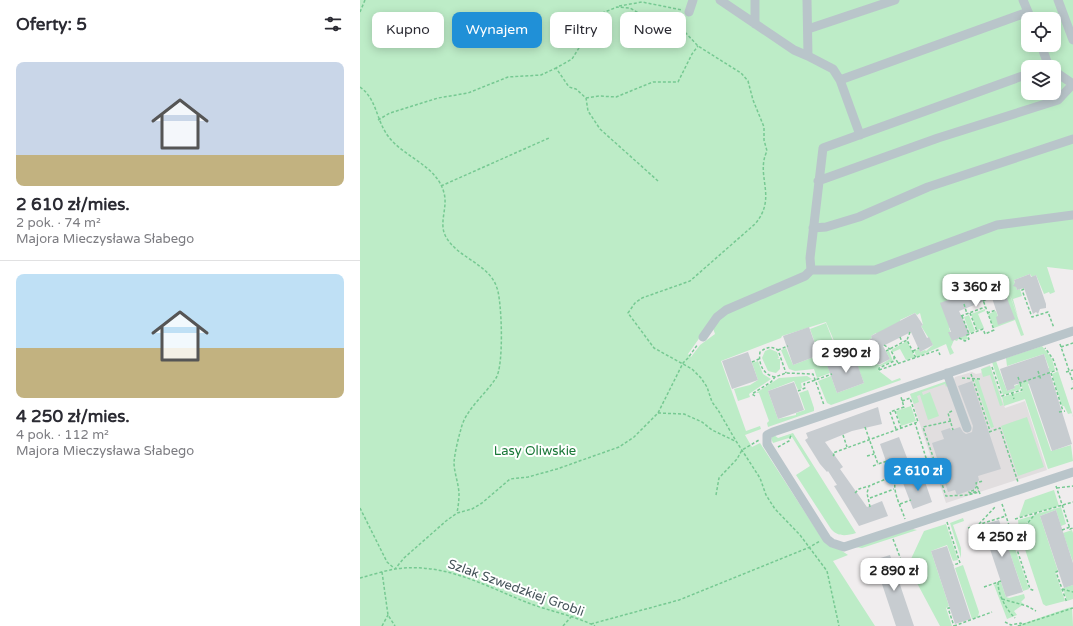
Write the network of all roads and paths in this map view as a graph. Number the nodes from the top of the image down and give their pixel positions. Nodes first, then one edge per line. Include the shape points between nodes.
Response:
1 (365, 0) edge
2 (693, 0) edge
3 (720, 0) edge
4 (754, 0) edge
5 (808, 0) edge
6 (895, 0) edge
7 (1024, 0) edge
8 (1058, 0) edge
9 (617, 7) junction
10 (360, 12) edge
11 (689, 12) joint
12 (1028, 12) edge
13 (1021, 18) edge
14 (755, 24) junction
15 (808, 29) junction
16 (1073, 40) edge
17 (698, 46) junction
18 (808, 56) junction
19 (556, 68) junction
20 (1061, 76) edge
21 (1021, 77) edge
22 (840, 80) junction
23 (1073, 84) edge
24 (360, 87) edge
25 (586, 98) junction
26 (378, 120) junction
27 (860, 135) junction
28 (549, 138) dead end
29 (1073, 139) edge
30 (658, 181) dead end
31 (818, 181) junction
32 (441, 186) junction
33 (1073, 216) edge
34 (813, 228) junction
35 (811, 270) junction
36 (1024, 289) dead end
37 (990, 297) dead end
38 (964, 304) dead end
39 (985, 307) junction
40 (996, 310) dead end
41 (1038, 312) dead end
42 (987, 313) junction
43 (968, 314) junction
44 (1039, 315) junction
45 (1054, 328) dead end
46 (1073, 330) edge
47 (977, 331) junction
48 (910, 332) dead end
49 (969, 334) junction
50 (703, 337) joint
51 (900, 337) dead end
52 (959, 338) dead end
53 (907, 340) junction
54 (1062, 340) dead end
55 (902, 342) junction
56 (1073, 343) edge
57 (1042, 344) dead end
58 (884, 345) dead end
59 (788, 346) dead end
60 (1061, 347) junction
61 (919, 348) dead end
62 (890, 349) junction
63 (778, 350) junction
64 (886, 351) dead end
65 (913, 351) junction
66 (940, 355) dead end
67 (894, 356) junction
68 (916, 358) junction
69 (759, 359) junction
70 (752, 362) dead end
71 (683, 363) junction
72 (898, 363) junction
73 (991, 363) dead end
74 (970, 370) dead end
75 (1073, 370) edge
76 (1038, 371) dead end
77 (1070, 371) junction
78 (1050, 372) junction
79 (1066, 372) dead end
80 (786, 373) junction
81 (947, 373) junction
82 (832, 374) dead end
83 (1039, 376) junction
84 (775, 377) junction
85 (1018, 377) dead end
86 (960, 378) dead end
87 (973, 378) junction
88 (980, 379) dead end
89 (815, 380) junction
90 (1041, 380) dead end
91 (1073, 382) edge
92 (1020, 383) junction
93 (798, 391) dead end
94 (1012, 393) junction
95 (755, 396) dead end
96 (901, 398) dead end
97 (1014, 398) dead end
98 (902, 401) junction
99 (823, 402) dead end
100 (895, 411) junction
101 (1059, 412) dead end
102 (658, 413) junction
103 (948, 414) dead end
104 (951, 421) junction
105 (915, 422) junction
106 (865, 427) dead end
107 (901, 428) junction
108 (966, 428) dead end
109 (896, 429) junction
110 (954, 430) dead end
111 (793, 432) dead end
112 (843, 435) dead end
113 (869, 439) junction
114 (766, 440) junction
115 (736, 441) junction
116 (847, 447) junction
117 (777, 448) dead end
118 (742, 450) junction
119 (874, 454) junction
120 (833, 456) dead end
121 (867, 456) dead end
122 (887, 461) dead end
123 (878, 464) junction
124 (873, 466) dead end
125 (1073, 472) edge
126 (894, 481) junction
127 (983, 481) dead end
128 (1018, 482) dead end
129 (869, 486) junction
130 (1073, 486) edge
131 (976, 487) junction
132 (894, 489) junction
133 (979, 491) junction
134 (855, 493) dead end
135 (980, 494) dead end
136 (716, 495) dead end
137 (869, 498) junction
138 (911, 500) dead end
139 (1073, 502) edge
140 (900, 504) junction
141 (1002, 504) dead end
142 (995, 506) dead end
143 (1062, 506) junction
144 (870, 507) dead end
145 (360, 508) edge
146 (457, 513) junction
147 (1036, 513) junction
148 (1006, 516) junction
149 (905, 519) dead end
150 (1014, 519) dead end
151 (947, 522) dead end
152 (977, 526) junction
153 (1070, 527) junction
154 (968, 528) dead end
155 (1073, 528) edge
156 (1062, 530) dead end
157 (1012, 535) junction
158 (826, 537) junction
159 (1005, 538) dead end
160 (894, 539) dead end
161 (810, 548) junction
162 (953, 565) dead end
163 (395, 569) junction
164 (905, 570) junction
165 (909, 571) dead end
166 (1058, 571) dead end
167 (382, 572) junction
168 (896, 573) dead end
169 (360, 578) edge
170 (1001, 581) dead end
171 (998, 582) junction
172 (984, 587) dead end
173 (1062, 589) junction
174 (1036, 591) dead end
175 (1073, 592) edge
176 (1002, 599) junction
177 (1066, 603) dead end
178 (950, 608) dead end
179 (1073, 608) edge
180 (1036, 611) dead end
181 (992, 612) dead end
182 (388, 615) junction
183 (571, 617) junction
184 (1015, 618) dead end
185 (1005, 622) dead end
186 (591, 624) junction
187 (1022, 625) junction
188 (1025, 625) edge
189 (382, 626) edge
190 (395, 626) edge
191 (563, 626) edge
192 (595, 626) edge
193 (839, 626) edge
194 (954, 626) edge
195 (1018, 626) edge

1 - 10 path
2 - 11 street
3 - 14 street
4 - 14 street
5 - 15 street
6 - 15 street
7 - 12 street
8 - 16 street
9 - 11 path via 642,2
9 - 17 path via 630,8 645,17 683,30
9 - 19 path via 600,14 572,59
13 - 22 street
14 - 18 street via 794,50
15 - 18 street
17 - 25 path via 678,82 653,82 616,97
17 - 71 path via 733,68 748,81 752,100 764,127 764,140 768,151 763,161 767,193 762,216 690,281 642,298 628,313 654,348
18 - 22 street via 833,69
19 - 25 path via 569,87 576,89
19 - 26 path via 540,75 508,76 468,93 438,98 390,113
20 - 23 street
21 - 27 street
22 - 27 street
23 - 31 street via 1058,100 938,138
24 - 26 path via 370,97
25 - 30 path via 588,111 600,129
26 - 32 path via 388,137 420,162
27 - 31 street via 823,148
28 - 32 path
29 - 34 street via 928,187 859,217 826,227
31 - 34 street
32 - 146 path via 444,193 445,236 462,253 481,266 497,286 502,305 498,376 464,417 460,430 454,463 459,495
33 - 35 street via 997,225 875,270
34 - 35 street
35 - 50 street via 805,276 726,310 716,317
36 - 44 path via 1022,290 1032,317
37 - 39 path via 983,300
38 - 43 path
39 - 42 path
39 - 43 path
40 - 42 path
41 - 44 path
42 - 47 path via 994,330 985,334 983,329
43 - 47 path
43 - 49 path via 962,316
44 - 45 path via 1048,312
46 - 81 street
47 - 49 path
48 - 53 path
49 - 52 path via 969,339 965,341
50 - 71 path
51 - 55 path
53 - 55 path
53 - 65 path
54 - 60 path
55 - 62 path
56 - 60 path
57 - 78 path via 1053,359 1057,370
58 - 62 path
59 - 63 path
60 - 77 path
61 - 65 path
62 - 64 path
62 - 67 path
63 - 69 path via 772,347 765,348 760,352
63 - 80 path
65 - 68 path
66 - 68 path via 938,350
67 - 72 path
67 - 72 path via 894,361 879,370
68 - 72 path
69 - 70 path
69 - 84 path via 768,376
71 - 102 path
71 - 115 path via 700,378
73 - 94 path via 1002,396
74 - 87 path
75 - 77 path
76 - 83 path
77 - 79 path
77 - 91 path
78 - 83 path
78 - 101 path via 1064,411
80 - 84 path
80 - 89 path via 813,374
81 - 108 street
81 - 114 street via 773,432 767,435
82 - 89 path
83 - 90 path
83 - 92 path
84 - 95 path via 752,394
85 - 92 path
86 - 87 path
87 - 88 path
87 - 128 path via 990,432 1000,428
89 - 93 path via 804,384 805,388
89 - 99 path
92 - 94 path via 1022,390
94 - 97 path
96 - 98 path
98 - 100 path via 904,407
98 - 105 path via 910,398 918,422
100 - 107 path
100 - 109 path via 890,412
102 - 115 path via 684,414
102 - 146 path via 634,437 619,447 557,469 510,479 482,503
103 - 104 path
104 - 110 path
104 - 133 path via 923,427 946,496 968,495
105 - 107 path
105 - 126 path via 926,464 897,476
106 - 113 path
107 - 109 path
109 - 113 path
111 - 117 path via 789,441
112 - 116 path
113 - 116 path
113 - 119 path
114 - 118 path via 758,440
114 - 158 street via 766,444
115 - 118 path
116 - 120 path via 833,453
118 - 136 path via 738,459 719,478
118 - 161 path via 760,478 766,495 775,509
119 - 121 path
119 - 123 path
122 - 123 path
123 - 124 path
125 - 158 street via 851,545 838,546
126 - 129 path via 886,479
126 - 132 path
127 - 131 path via 976,483
129 - 134 path
129 - 137 path
130 - 143 path via 1056,487
131 - 133 path
131 - 133 path via 969,492
132 - 137 path
132 - 140 path
133 - 135 path
137 - 144 path
138 - 140 path
139 - 143 path
140 - 149 path
141 - 148 path
142 - 152 path
143 - 147 path
143 - 153 path
145 - 163 path via 387,562
146 - 163 path via 404,558
147 - 150 path
147 - 157 path via 1026,525
148 - 152 path
148 - 157 path
151 - 162 path via 960,562
152 - 154 path
153 - 155 path
153 - 156 path
157 - 159 path
157 - 174 path via 1030,589
158 - 161 path
160 - 164 path
161 - 186 path via 679,600
161 - 193 path via 827,571
163 - 167 path, Szlak Szwedzkiej Grobli
163 - 183 path, Szlak Szwedzkiej Grobli via 433,569 456,573 487,584 526,603
164 - 165 path
164 - 168 path
166 - 173 path via 1056,572
167 - 169 path, Szlak Szwedzkiej Grobli
167 - 182 path
170 - 171 path
171 - 172 path
171 - 176 path
173 - 175 path
173 - 177 path
176 - 180 path
176 - 184 path
178 - 194 path
179 - 188 path
181 - 194 path
182 - 189 path
182 - 190 path
183 - 186 path, Szlak Szwedzkiej Grobli
183 - 191 path
185 - 187 path
186 - 192 path, Szlak Szwedzkiej Grobli
187 - 188 path
187 - 195 path

